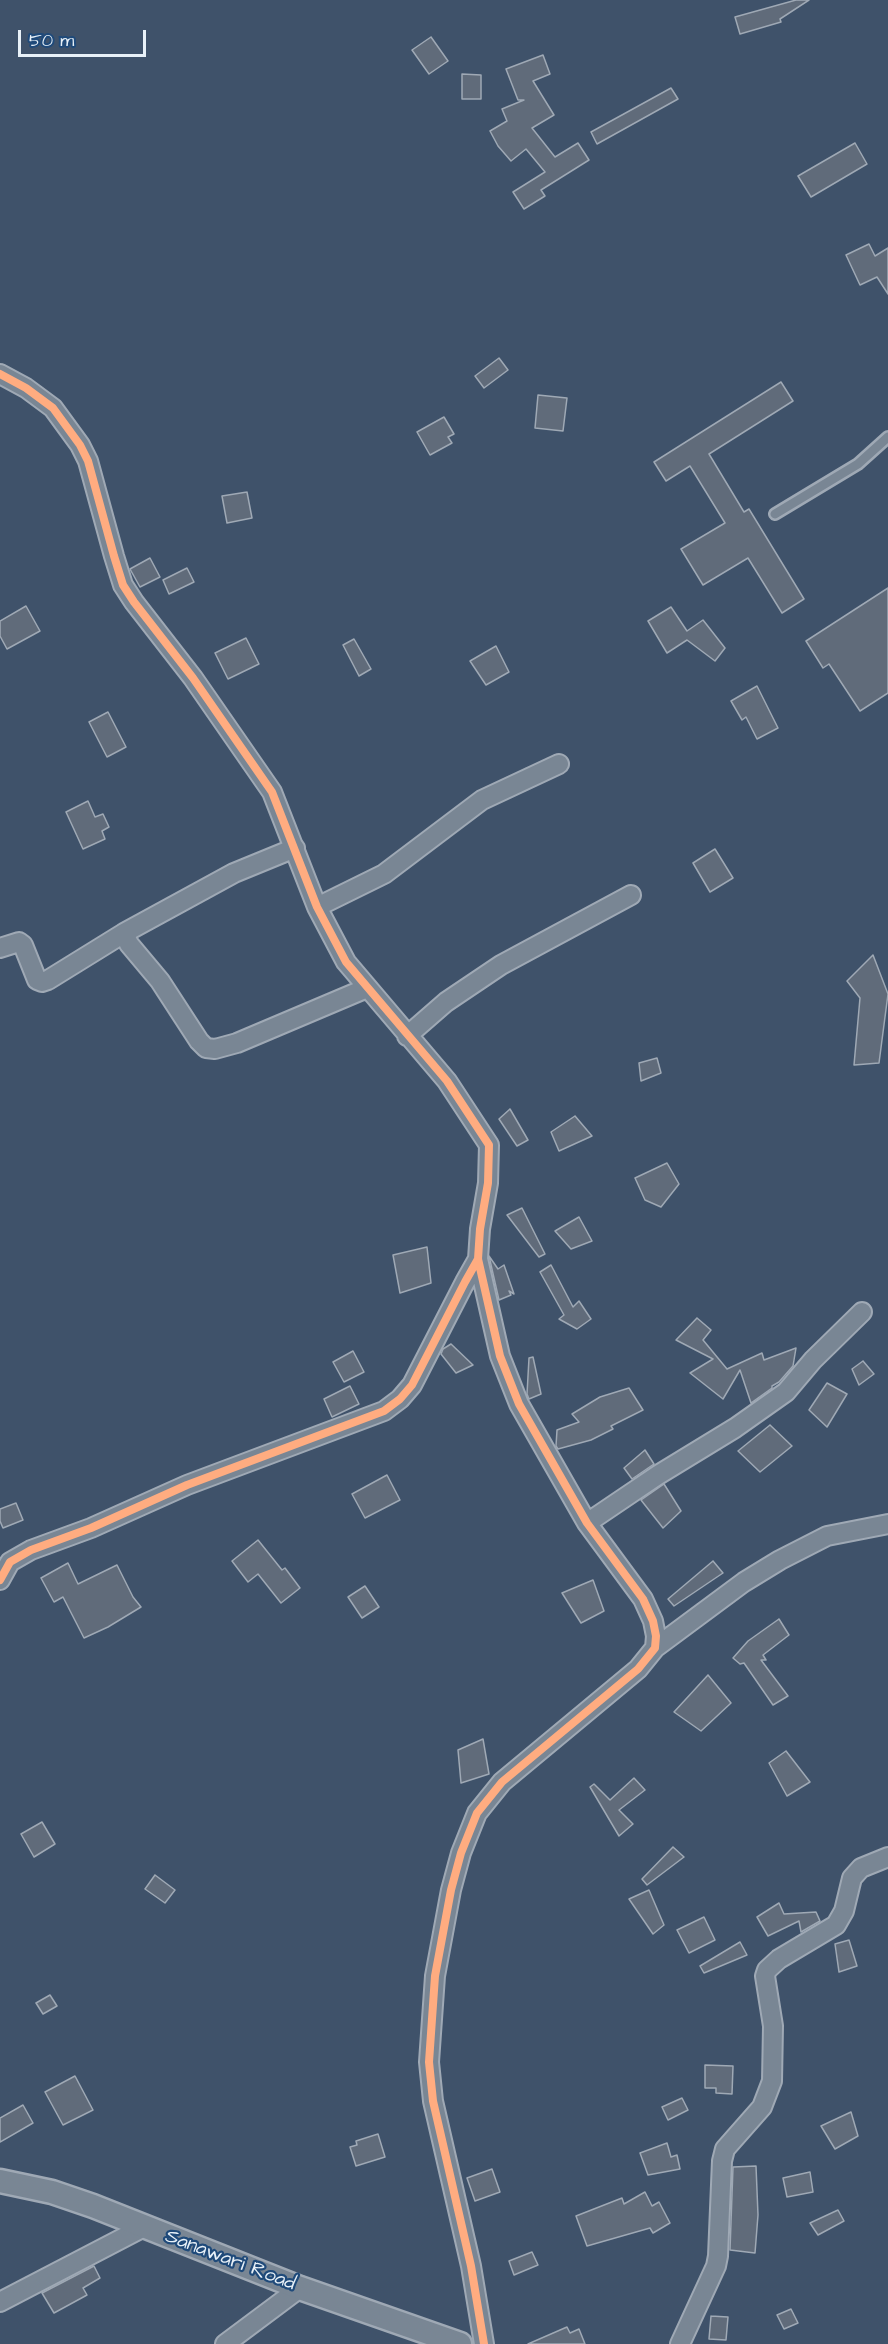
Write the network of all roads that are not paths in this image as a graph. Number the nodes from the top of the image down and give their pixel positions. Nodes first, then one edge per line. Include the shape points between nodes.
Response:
1 (1, 377) edge
2 (888, 437) edge
3 (775, 514) dead end
4 (559, 764) dead end
5 (295, 848) junction
6 (631, 895) dead end
7 (316, 907) junction
8 (124, 933) junction
9 (0, 948) edge
10 (367, 988) junction
11 (407, 1036) junction
12 (478, 1259) junction
13 (862, 1312) dead end
14 (587, 1523) junction
15 (888, 1524) edge
16 (0, 1580) edge
17 (655, 1648) junction
18 (888, 1857) edge
19 (0, 2181) edge
20 (144, 2227) junction
21 (300, 2288) junction
22 (0, 2302) edge
23 (225, 2344) edge
24 (460, 2344) edge
25 (484, 2344) edge
26 (680, 2344) edge

1 - 5 street via 26,388 53,408 80,444 123,585 261,775
2 - 3 lane via 858,464
4 - 7 street via 482,800 384,874
5 - 7 street
5 - 8 street via 234,873
6 - 11 street via 501,965 446,1002
7 - 10 street via 346,962
8 - 9 street via 42,982 37,980 19,942
8 - 10 street via 206,1048 237,1043
10 - 11 street
11 - 12 street via 447,1081 489,1145
12 - 14 street via 500,1356 519,1404
12 - 16 street via 412,1385 384,1411 187,1485 31,1550 10,1562
13 - 14 street via 786,1392
14 - 17 street via 643,1599 653,1621
15 - 17 street via 827,1536 780,1560
17 - 25 street via 638,1669 502,1782 477,1813 451,1890 435,1976 429,2062 433,2101 479,2304
18 - 26 street via 861,1868 852,1878 844,1911 836,1925 767,1970 773,2026 770,2087 762,2108 725,2149 716,2266
19 - 20 street, Sanawari Road via 52,2192
20 - 21 street, Sanawari Road
20 - 22 street
21 - 23 street
21 - 24 street, Sanawari Road

